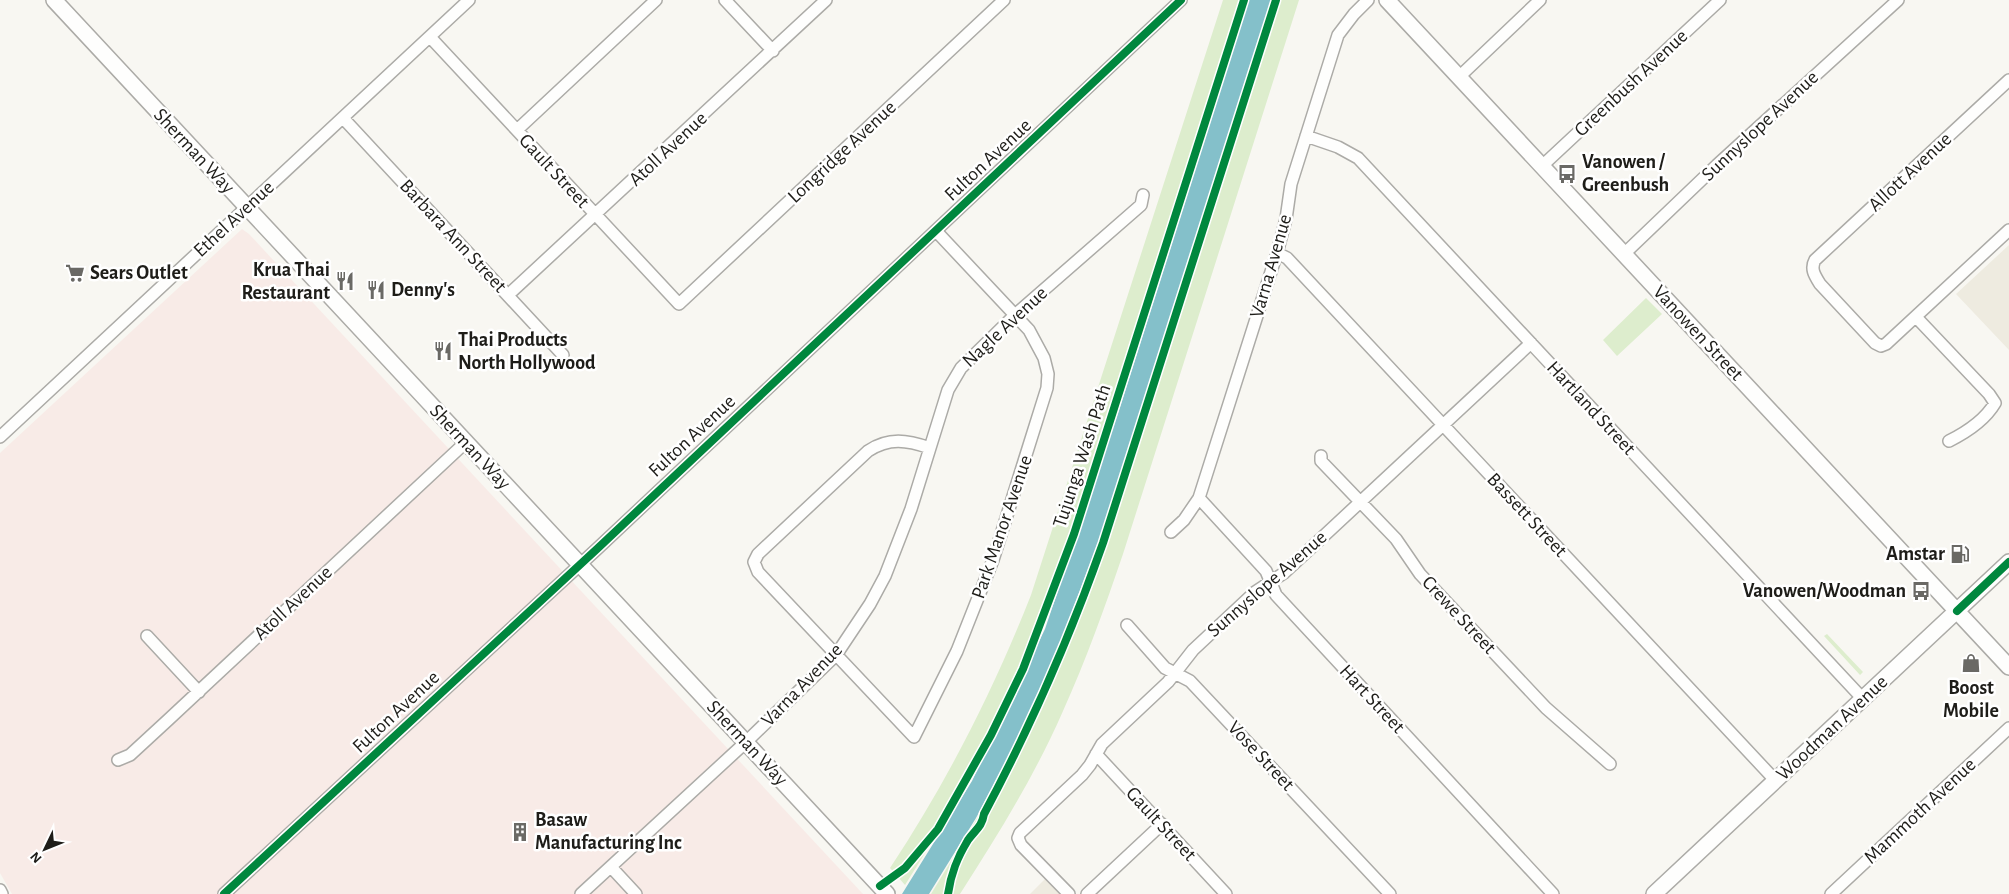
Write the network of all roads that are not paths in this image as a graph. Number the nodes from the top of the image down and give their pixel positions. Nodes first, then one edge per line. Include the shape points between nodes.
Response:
1 (54, 0) edge
2 (469, 0) edge
3 (656, 0) edge
4 (725, 0) edge
5 (826, 0) edge
6 (1004, 0) edge
7 (1181, 0) edge
8 (1368, 0) edge
9 (1387, 0) edge
10 (1540, 0) edge
11 (1720, 0) edge
12 (1898, 0) edge
13 (430, 37) junction
14 (773, 51) junction
15 (1459, 77) junction
16 (2009, 80) edge
17 (343, 118) junction
18 (517, 130) junction
19 (1306, 136) junction
20 (1542, 166) junction
21 (1143, 195) dead end
22 (247, 207) junction
23 (596, 216) junction
24 (936, 230) junction
25 (2009, 230) edge
26 (1277, 253) junction
27 (1624, 254) junction
28 (508, 295) junction
29 (679, 304) joint
30 (1015, 315) junction
31 (1916, 316) junction
32 (1531, 343) junction
33 (563, 355) dead end
34 (1442, 424) junction
35 (0, 437) edge
36 (1950, 441) dead end
37 (466, 442) junction
38 (930, 448) junction
39 (1321, 456) dead end
40 (1200, 498) junction
41 (1359, 501) junction
42 (1171, 532) dead end
43 (2009, 562) edge
44 (580, 564) junction
45 (1269, 583) junction
46 (1957, 610) junction
47 (1127, 625) dead end
48 (147, 636) dead end
49 (836, 655) junction
50 (2009, 667) edge
51 (1175, 673) junction
52 (199, 692) junction
53 (1863, 699) junction
54 (2009, 728) edge
55 (746, 742) junction
56 (1096, 754) junction
57 (118, 760) dead end
58 (1610, 764) dead end
59 (1776, 780) junction
60 (1162, 824) junction
61 (611, 867) junction
62 (0, 890) edge
63 (2, 894) edge
64 (224, 894) edge
65 (581, 894) edge
66 (636, 894) edge
67 (887, 894) edge
68 (1069, 894) edge
69 (1086, 894) edge
70 (1226, 894) edge
71 (1390, 894) edge
72 (1554, 894) edge
73 (1654, 894) edge
74 (1831, 894) edge

1 - 22 main road, Sherman Way
2 - 13 street, Ethel Avenue
3 - 18 street
4 - 14 street
5 - 14 street, Atoll Avenue
6 - 29 street, Longridge Avenue
7 - 24 street, Fulton Avenue
8 - 19 street, Varna Avenue via 1338,35
9 - 15 main road, Vanowen Street
10 - 15 street
11 - 20 street, Greenbush Avenue
12 - 27 street, Sunnyslope Avenue
13 - 17 street, Ethel Avenue
13 - 18 street, Gault Street
14 - 23 street, Atoll Avenue
15 - 20 main road, Vanowen Street
16 - 31 street, Allott Avenue via 1813,265 1813,273 1820,284 1875,344 1886,344
17 - 22 street, Ethel Avenue
17 - 28 street, Barbara Ann Street
18 - 23 street, Gault Street
19 - 26 street, Varna Avenue via 1291,184
19 - 32 street, Hartland Street via 1358,158
20 - 27 main road, Vanowen Street
21 - 30 street, Nagle Avenue via 1141,205
22 - 35 street, Ethel Avenue
22 - 37 main road, Sherman Way
23 - 28 street, Atoll Avenue
23 - 29 street, Gault Street
24 - 30 street
24 - 44 street, Fulton Avenue
25 - 31 street
26 - 34 street, Bassett Street via 1287,258
26 - 40 street, Varna Avenue
27 - 46 main road, Vanowen Street
28 - 33 street, Barbara Ann Street
30 - 38 street, Nagle Avenue via 966,360 954,378
30 - 49 street, Park Manor Avenue via 1039,345 1048,374 1047,388 993,560 957,651 914,737
31 - 36 street via 1995,403 1990,413
32 - 34 street, Sunnyslope Avenue
32 - 53 street, Hartland Street
34 - 41 street, Sunnyslope Avenue
34 - 59 street, Bassett Street
37 - 44 main road, Sherman Way
37 - 52 street, Atoll Avenue
38 - 49 street, Varna Avenue via 885,576
38 - 49 street via 902,440 878,444 758,554 754,562 758,572
39 - 41 street, Crewe Street via 1321,461
40 - 42 street, Varna Avenue
40 - 45 street, Hart Street via 1266,571
41 - 45 street, Sunnyslope Avenue
41 - 58 street, Crewe Street via 1396,539 1420,574 1546,708
43 - 46 main road, Woodman Avenue
44 - 55 main road, Sherman Way
44 - 64 street, Fulton Avenue
45 - 51 street, Sunnyslope Avenue via 1192,650
45 - 72 street, Hart Street via 1276,595
46 - 50 main road, Vanowen Street
46 - 53 main road, Woodman Avenue
47 - 51 street, Vose Street via 1165,668
48 - 52 street
49 - 55 street, Varna Avenue
51 - 56 street, Sunnyslope Avenue via 1105,741
51 - 71 street, Vose Street via 1190,681
52 - 57 street, Atoll Avenue via 130,755
53 - 59 main road, Woodman Avenue
54 - 74 street, Mammoth Avenue
55 - 61 street, Varna Avenue
55 - 67 main road, Sherman Way
56 - 60 street, Gault Street
56 - 68 street, Sunnyslope Avenue via 1082,775 1018,838 1031,856
59 - 73 main road, Woodman Avenue
60 - 69 street
60 - 70 street, Gault Street
61 - 65 street, Varna Avenue
61 - 66 street
62 - 63 street

